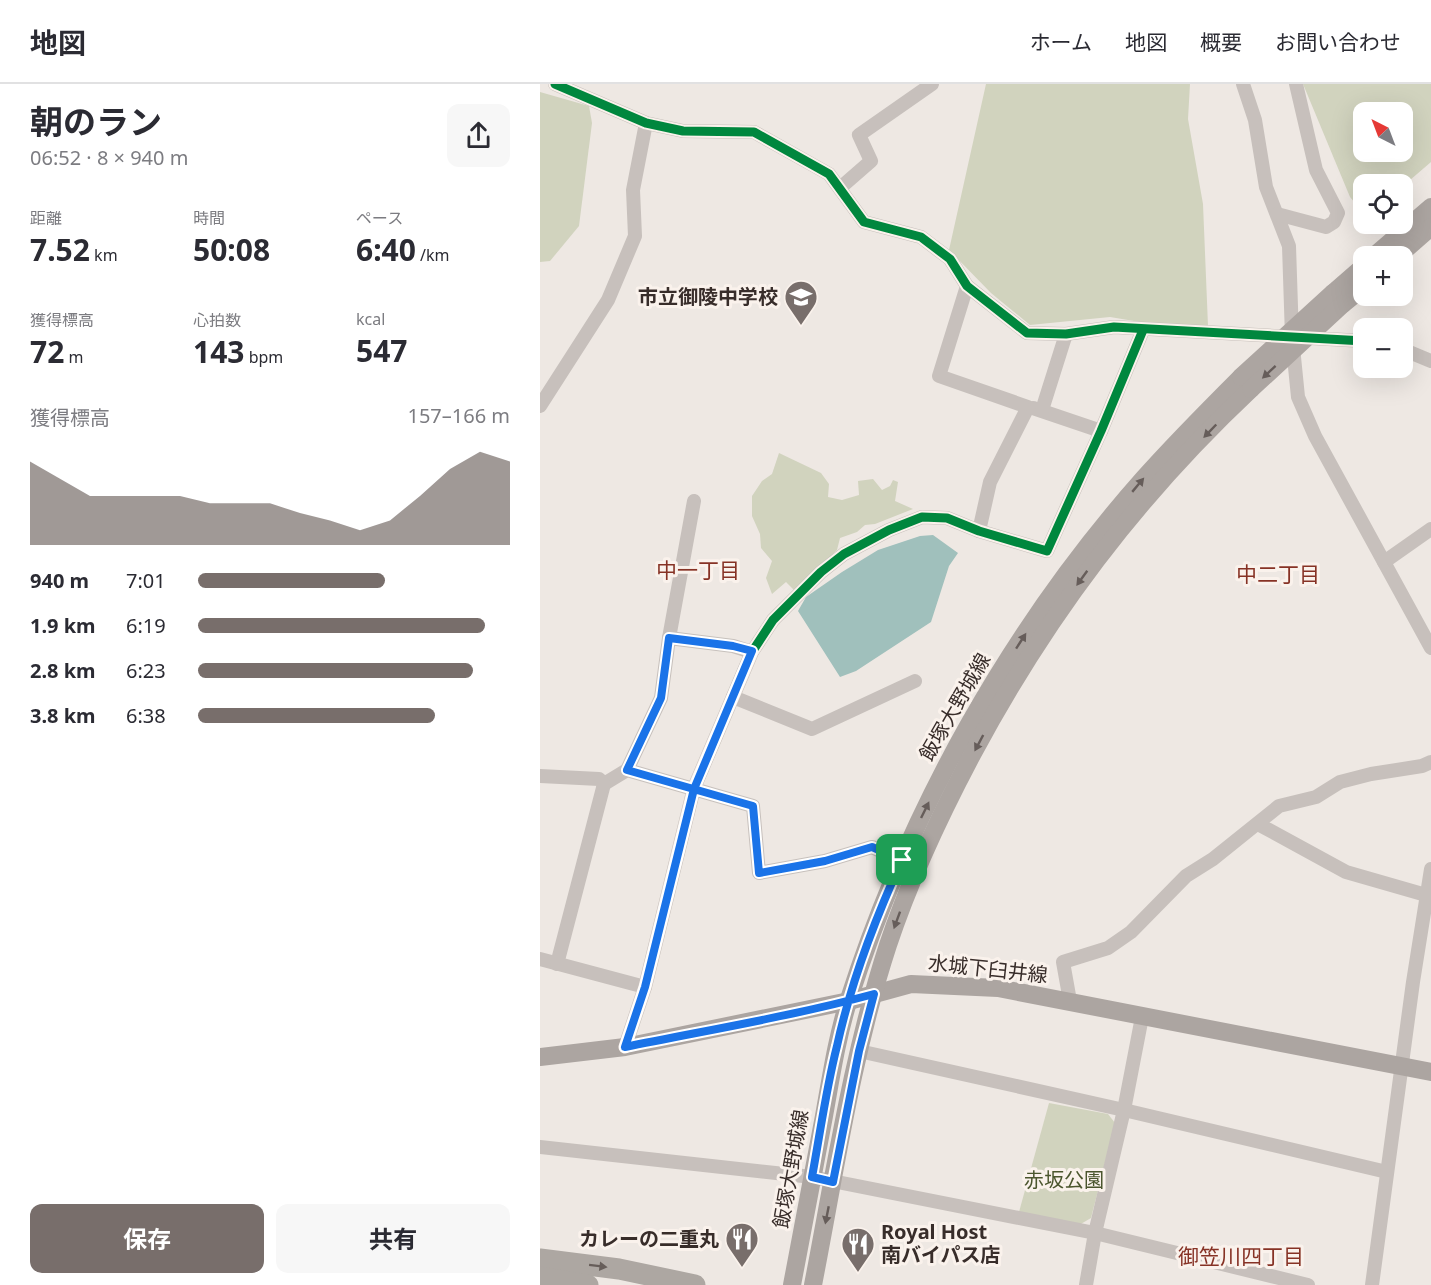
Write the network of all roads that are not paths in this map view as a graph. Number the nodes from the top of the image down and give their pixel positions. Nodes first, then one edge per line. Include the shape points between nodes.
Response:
1 (555, 84) edge
2 (932, 84) edge
3 (1243, 84) edge
4 (1296, 84) edge
5 (646, 123) junction
6 (840, 188) junction
7 (1431, 207) edge
8 (1277, 214) junction
9 (1431, 227) edge
10 (1386, 246) edge
11 (1409, 246) edge
12 (1353, 280) edge
13 (967, 286) junction
14 (1353, 292) edge
15 (1338, 299) junction
16 (1143, 330) junction
17 (1066, 334) junction
18 (1292, 337) junction
19 (1353, 340) edge
20 (1413, 354) edge
21 (1431, 361) edge
22 (1246, 383) junction
23 (540, 406) edge
24 (1028, 406) junction
25 (1042, 410) junction
26 (1101, 431) junction
27 (694, 501) dead end
28 (1431, 529) edge
29 (979, 531) junction
30 (1384, 562) junction
31 (669, 638) junction
32 (1431, 648) edge
33 (752, 651) junction
34 (915, 681) dead end
35 (733, 697) junction
36 (1431, 762) edge
37 (627, 770) junction
38 (540, 776) edge
39 (604, 784) junction
40 (694, 789) junction
41 (1258, 825) junction
42 (902, 860) junction
43 (1431, 869) edge
44 (1426, 895) junction
45 (540, 959) edge
46 (557, 964) junction
47 (645, 987) junction
48 (874, 994) junction
49 (849, 1001) junction
50 (1070, 1001) junction
51 (1142, 1017) junction
52 (625, 1047) junction
53 (859, 1051) junction
54 (540, 1057) edge
55 (1403, 1065) junction
56 (1431, 1072) edge
57 (1124, 1110) junction
58 (540, 1147) edge
59 (1387, 1172) junction
60 (812, 1177) junction
61 (833, 1182) junction
62 (1095, 1233) junction
63 (540, 1259) edge
64 (540, 1277) edge
65 (588, 1285) edge
66 (694, 1285) edge
67 (792, 1285) edge
68 (813, 1285) edge
69 (1086, 1285) edge
70 (1308, 1285) edge
71 (1372, 1285) edge

1 - 5 street
2 - 6 street via 859,135 871,160
3 - 8 street via 1255,120 1266,187
4 - 8 street via 1316,170 1338,213 1334,222 1326,226
5 - 6 street via 683,131 754,132 829,174
5 - 23 street via 633,190 635,236 608,300
6 - 13 street via 864,222 921,237 950,259
7 - 10 main road
8 - 18 street via 1289,246
9 - 11 main road
12 - 15 main road, 飯塚大野城線
13 - 17 street via 1026,333
13 - 24 street via 939,376
14 - 15 main road, 飯塚大野城線
15 - 22 main road, 飯塚大野城線, bridge
16 - 17 street via 1114,327
16 - 18 street
16 - 26 street
17 - 25 street
18 - 19 street
18 - 30 street via 1298,398
20 - 21 street
42 -> 22 main road, 飯塚大野城線 via 954,751 1044,604 1142,479 1188,429
22 -> 48 main road, 飯塚大野城線 via 1097,557 1002,699 913,876
24 - 25 street
24 - 29 street via 990,482
25 - 26 street
26 - 29 street via 1047,550
27 - 31 street
28 - 30 street
29 - 33 street via 947,518 922,517 889,530 844,554 821,572 773,620
30 - 32 street
31 - 33 street
31 - 37 street via 661,698
33 - 35 street
34 - 35 street via 812,729
35 - 40 street
36 - 41 street via 1340,782 1316,797 1279,806
37 - 39 street
37 - 40 street
38 - 39 street via 599,779
39 - 46 street
40 - 42 street via 753,806 759,873 825,861 872,847
40 - 47 street
41 - 44 street via 1346,872
41 - 50 street via 1186,876 1131,932 1108,948 1064,962
42 - 49 main road, 飯塚大野城線
43 - 44 street
44 - 55 street
45 - 46 street
46 - 47 street
47 - 52 street
48 - 49 main road, 水城下臼井線
48 - 50 main road, 水城下臼井線 via 911,984 998,988
48 - 53 main road, 飯塚大野城線
49 - 52 main road, 水城下臼井線
49 - 60 main road, 飯塚大野城線 via 836,1047
50 - 51 main road, 水城下臼井線
51 - 55 main road, 水城下臼井線
51 - 57 street
52 - 54 main road, 水城下臼井線
53 - 57 street
53 - 61 main road, 飯塚大野城線
55 - 56 main road, 水城下臼井線
55 - 59 street
57 - 59 street
57 - 62 street
58 - 60 street
59 - 71 street
60 - 61 street
60 - 67 main road, 飯塚大野城線
61 - 62 street
61 -> 68 main road, 飯塚大野城線
62 - 69 street
62 - 70 street
63 -> 66 highway via 619,1269
64 - 65 highway

